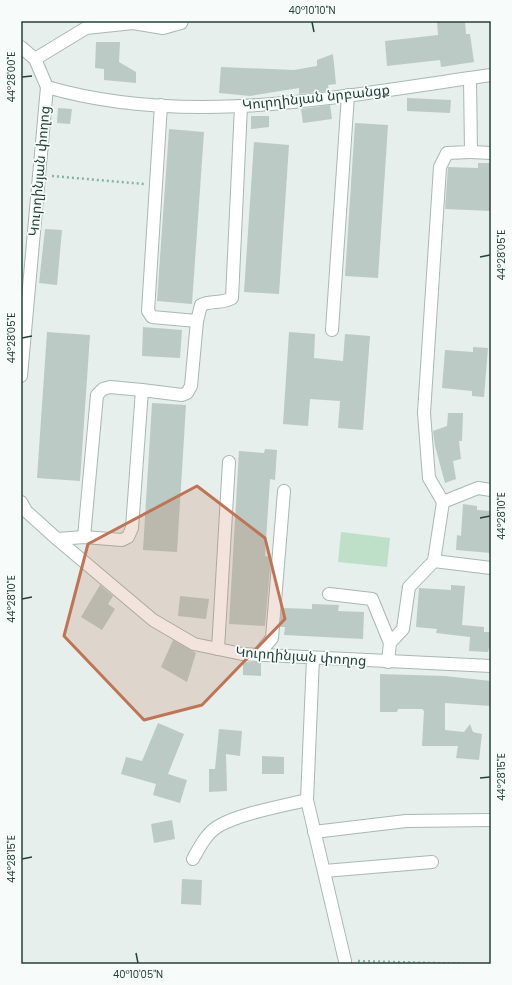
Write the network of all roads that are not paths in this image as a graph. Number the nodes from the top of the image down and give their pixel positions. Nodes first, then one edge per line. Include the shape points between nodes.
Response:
1 (182, 21) edge
2 (21, 47) edge
3 (35, 59) junction
4 (491, 75) edge
5 (470, 78) junction
6 (47, 87) junction
7 (348, 95) junction
8 (161, 105) junction
9 (242, 106) junction
10 (471, 152) junction
11 (491, 153) edge
12 (197, 321) junction
13 (332, 330) dead end
14 (21, 376) edge
15 (142, 390) junction
16 (229, 462) dead end
17 (491, 490) edge
18 (284, 491) dead end
19 (21, 502) edge
20 (442, 502) junction
21 (84, 537) junction
22 (57, 539) junction
23 (434, 561) junction
24 (491, 568) edge
25 (329, 594) dead end
26 (390, 643) junction
27 (218, 649) junction
28 (258, 655) junction
29 (313, 658) junction
30 (388, 662) junction
31 (491, 666) edge
32 (306, 800) junction
33 (491, 820) edge
34 (314, 832) junction
35 (193, 859) dead end
36 (432, 862) dead end
37 (324, 871) junction
38 (345, 961) road end

1 - 3 street via 163,28 133,23 86,28
2 - 3 street, Կուրղինյան փողոց
3 - 6 street, Կուրղինյան փողոց
4 - 5 street, Կուրղինյան նրբանցք
5 - 7 street, Կուրղինյան նրբանցք
5 - 10 street
6 - 8 street, Կուրղինյան նրբանցք via 109,102
6 - 14 street, Կուրղինյան փողոց
7 - 9 street, Կուրղինյան նրբանցք
7 - 13 street
8 - 9 street, Կուրղինյան նրբանցք
8 - 12 street via 148,311 152,317
9 - 12 street via 232,298 225,302 207,302 201,306
10 - 11 street
10 - 20 street via 447,152 440,168 424,413 429,478
12 - 15 street via 191,386 187,393 182,395
15 - 21 street via 103,388 97,395
15 - 21 street via 132,528 128,537 122,540
16 - 27 street
17 - 20 street via 478,488
18 - 28 street via 272,638
19 - 22 street, Կուրղինյան փողոց via 26,511
20 - 23 street
21 - 22 street
22 - 27 street, Կուրղինյան փողոց via 153,620 194,644
23 - 24 street
23 - 26 street via 409,587 403,629
25 - 26 street via 372,599
26 - 30 street
27 - 28 street, Կուրղինյան փողոց
28 - 29 street, Կուրղինյան փողոց
29 - 30 street, Կուրղինյան փողոց
29 - 32 street
30 - 31 street, Կուրղինյան փողոց
32 - 34 street
32 - 35 street via 231,820 206,837
33 - 34 street via 406,821
34 - 37 street
36 - 37 street
37 - 38 street

